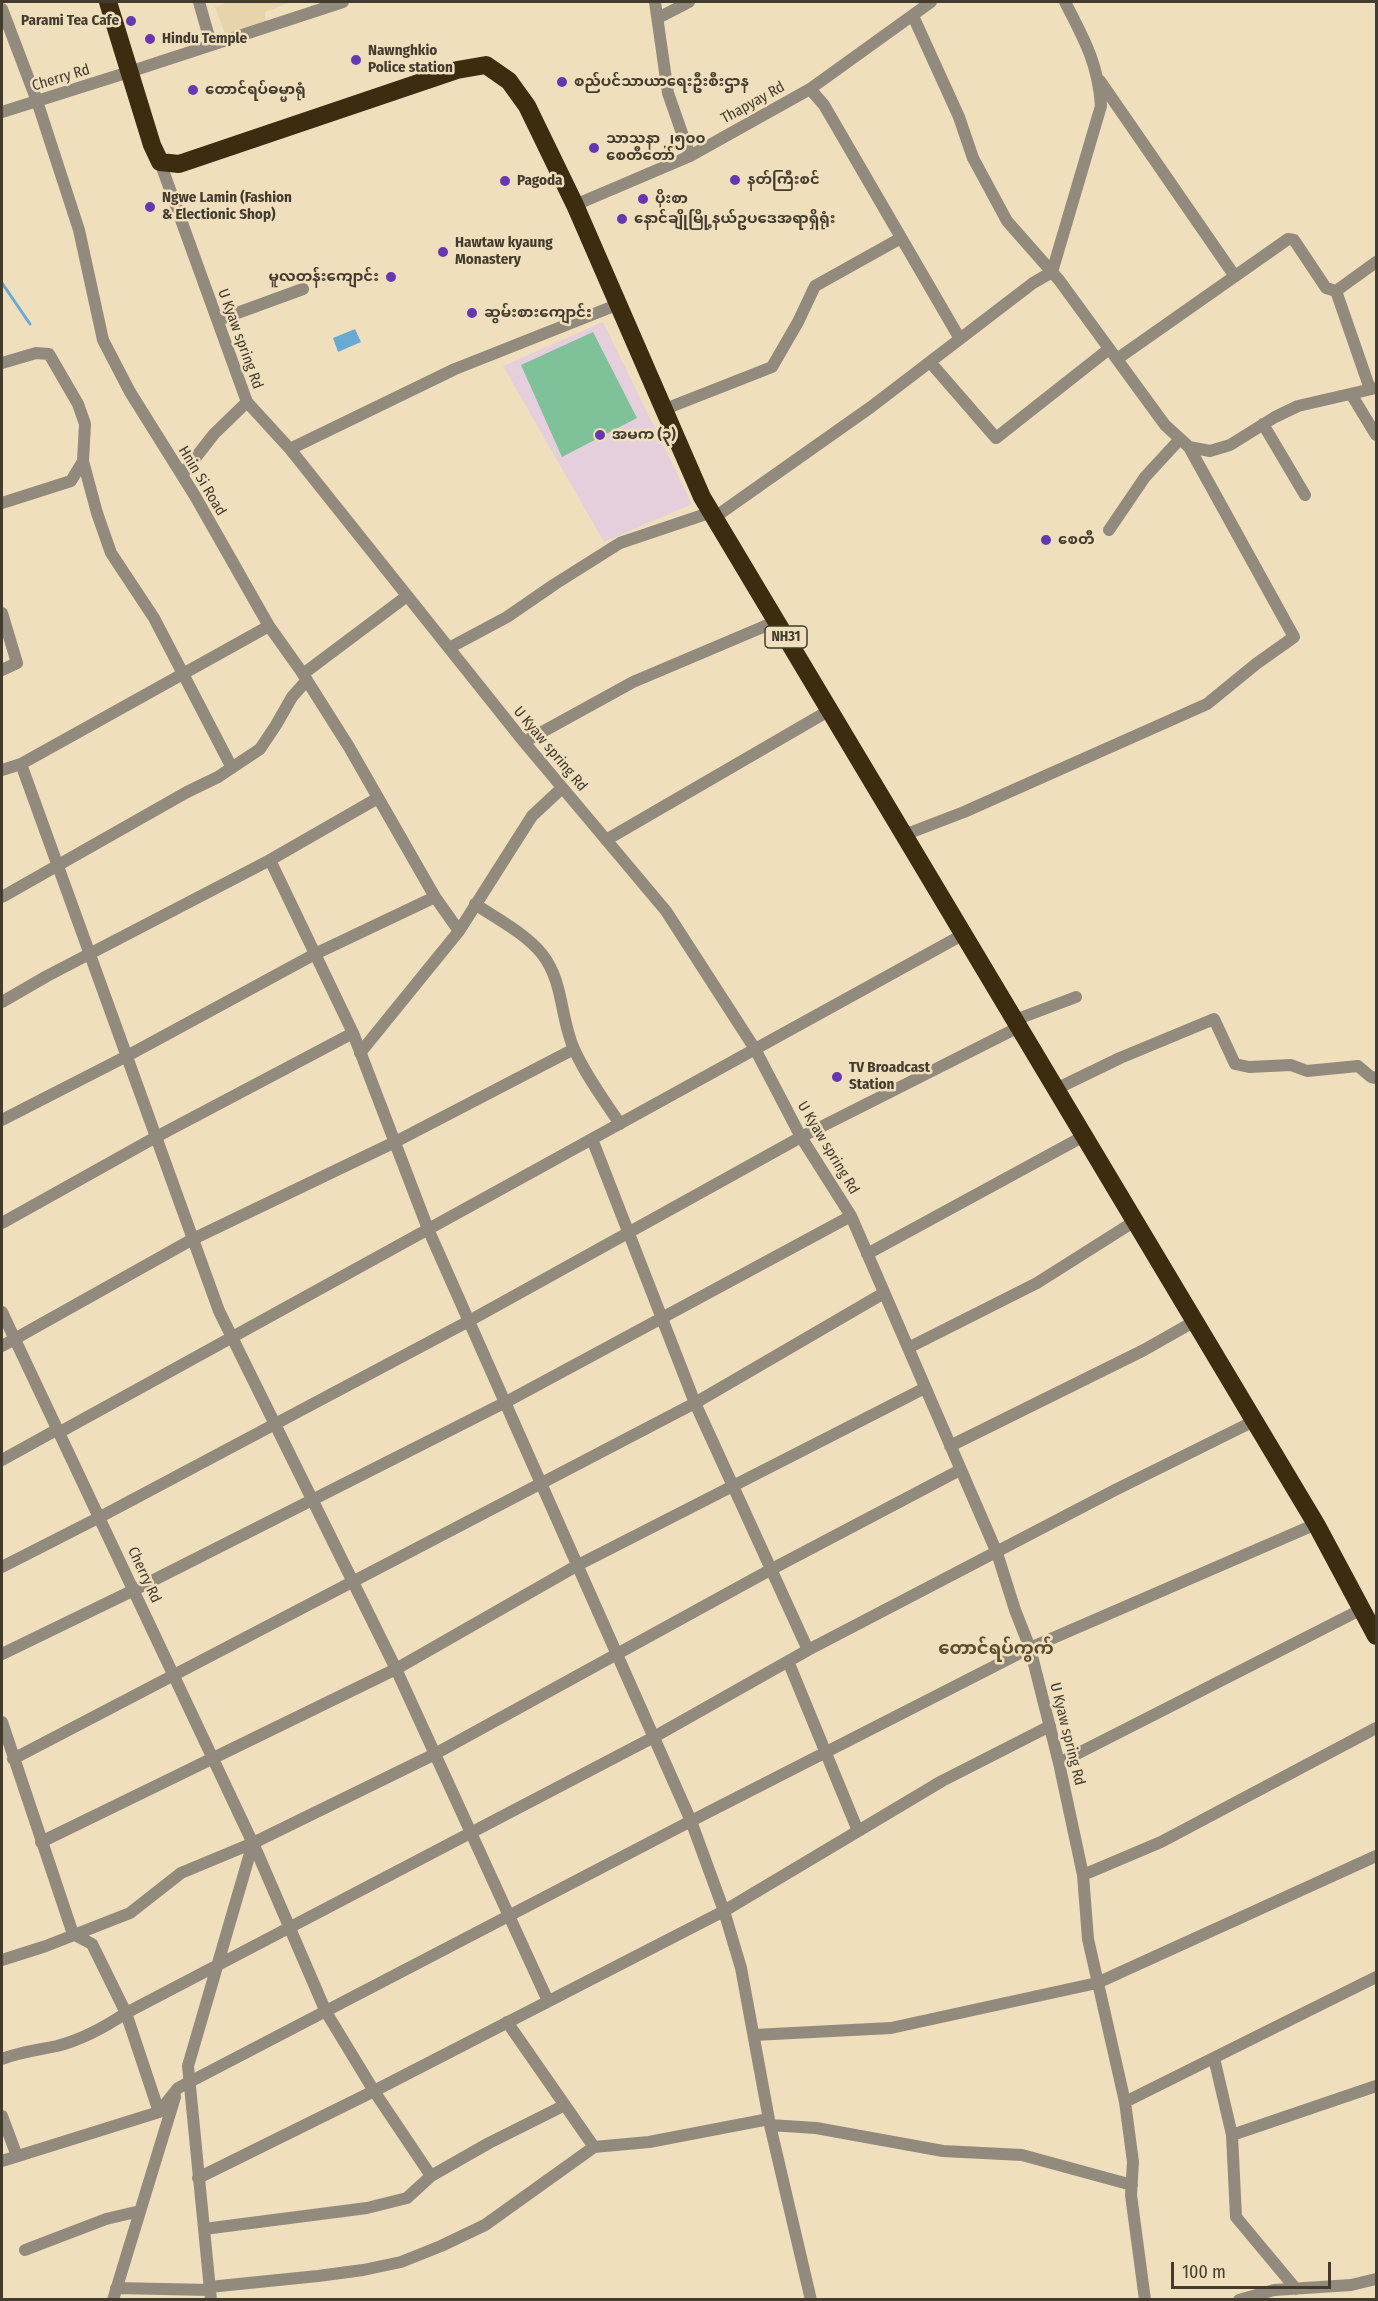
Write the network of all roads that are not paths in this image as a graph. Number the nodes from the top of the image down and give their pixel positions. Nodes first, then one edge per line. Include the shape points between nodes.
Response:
1 (108, 2) edge
2 (199, 2) edge
3 (343, 2) edge
4 (655, 2) edge
5 (689, 2) edge
6 (931, 2) edge
7 (1065, 2) edge
8 (2, 9) edge
9 (913, 16) junction
10 (658, 18) junction
11 (211, 44) junction
12 (129, 72) junction
13 (1099, 80) junction
14 (810, 89) junction
15 (37, 101) junction
16 (2, 112) edge
17 (690, 156) junction
18 (160, 162) junction
19 (575, 205) junction
20 (901, 238) junction
21 (1377, 262) edge
22 (1052, 272) junction
23 (1234, 275) junction
24 (303, 289) dead end
25 (1336, 291) junction
26 (619, 304) junction
27 (218, 321) junction
28 (960, 339) junction
29 (1113, 354) junction
30 (930, 362) junction
31 (2, 363) edge
32 (1373, 389) edge
33 (1351, 394) junction
34 (248, 402) junction
35 (665, 409) junction
36 (1263, 424) junction
37 (1377, 435) edge
38 (1185, 443) junction
39 (290, 449) junction
40 (83, 461) junction
41 (182, 475) junction
42 (1305, 495) dead end
43 (2, 503) edge
44 (713, 515) junction
45 (1109, 530) dead end
46 (407, 596) junction
47 (2, 613) edge
48 (777, 621) junction
49 (269, 626) junction
50 (449, 648) junction
51 (2, 670) edge
52 (184, 673) junction
53 (305, 677) junction
54 (830, 710) junction
55 (524, 742) junction
56 (21, 764) junction
57 (232, 768) junction
58 (2, 770) edge
59 (562, 788) junction
60 (378, 798) junction
61 (904, 835) junction
62 (606, 840) junction
63 (270, 860) junction
64 (57, 865) junction
65 (2, 897) edge
66 (435, 897) junction
67 (475, 904) junction
68 (459, 931) junction
69 (964, 934) junction
70 (315, 954) junction
71 (90, 955) junction
72 (1076, 997) dead end
73 (2, 1002) edge
74 (1017, 1024) junction
75 (353, 1033) junction
76 (574, 1049) junction
77 (755, 1049) junction
78 (360, 1053) junction
79 (127, 1056) junction
80 (1377, 1078) edge
81 (1056, 1089) junction
82 (2, 1120) edge
83 (620, 1124) junction
84 (1084, 1136) junction
85 (156, 1137) junction
86 (801, 1137) junction
87 (592, 1139) junction
88 (395, 1142) junction
89 (851, 1216) junction
90 (1135, 1221) junction
91 (2, 1222) edge
92 (428, 1229) junction
93 (627, 1233) junction
94 (193, 1239) junction
95 (867, 1254) junction
96 (884, 1293) junction
97 (2, 1312) edge
98 (661, 1318) junction
99 (469, 1321) junction
100 (1195, 1321) junction
101 (232, 1337) junction
102 (14, 1339) junction
103 (2, 1346) edge
104 (908, 1348) junction
105 (925, 1388) junction
106 (506, 1402) junction
107 (695, 1403) junction
108 (1254, 1421) junction
109 (275, 1424) junction
110 (59, 1431) junction
111 (950, 1446) junction
112 (2, 1460) edge
113 (960, 1470) junction
114 (542, 1484) junction
115 (732, 1485) junction
116 (312, 1500) junction
117 (100, 1517) junction
118 (1316, 1524) junction
119 (996, 1553) junction
120 (578, 1565) junction
121 (2, 1566) edge
122 (770, 1570) junction
123 (353, 1582) junction
124 (134, 1590) junction
125 (1362, 1609) junction
126 (1377, 1636) edge
127 (1030, 1648) junction
128 (808, 1650) junction
129 (2, 1654) edge
130 (617, 1654) junction
131 (788, 1661) junction
132 (396, 1669) junction
133 (174, 1674) junction
134 (2, 1722) edge
135 (1050, 1726) junction
136 (1377, 1728) edge
137 (654, 1737) junction
138 (826, 1752) junction
139 (435, 1754) junction
140 (212, 1757) junction
141 (13, 1759) junction
142 (1059, 1763) junction
143 (692, 1821) junction
144 (858, 1831) junction
145 (471, 1833) junction
146 (41, 1842) junction
147 (255, 1848) junction
148 (1377, 1856) edge
149 (1083, 1875) junction
150 (724, 1911) junction
151 (510, 1917) junction
152 (290, 1925) junction
153 (73, 1934) junction
154 (2, 1960) edge
155 (217, 1965) junction
156 (1377, 1977) edge
157 (1097, 1983) junction
158 (548, 2001) junction
159 (326, 2012) junction
160 (126, 2013) junction
161 (507, 2022) junction
162 (754, 2035) junction
163 (1214, 2058) junction
164 (2, 2059) edge
165 (183, 2086) junction
166 (1377, 2086) edge
167 (374, 2091) junction
168 (1125, 2102) junction
169 (565, 2105) junction
170 (159, 2112) junction
171 (2, 2116) edge
172 (770, 2122) junction
173 (1232, 2135) junction
174 (594, 2147) junction
175 (17, 2156) junction
176 (2, 2161) edge
177 (431, 2176) junction
178 (198, 2178) junction
179 (1132, 2185) junction
180 (140, 2211) junction
181 (204, 2229) junction
182 (25, 2250) dead end
183 (1377, 2279) edge
184 (1296, 2289) junction
185 (210, 2292) edge
186 (114, 2294) edge
187 (811, 2300) edge
188 (1145, 2300) edge
189 (1239, 2300) edge

1 - 12 highway
2 - 11 street
3 - 11 street, Cherry Rd
4 - 10 street
5 - 10 street
6 - 9 street, Thapyay Rd
7 - 13 street via 1088,46
8 - 15 street, Hnin Si Road
9 - 14 street, Thapyay Rd
9 - 22 street via 932,53 973,158 1007,221
10 - 17 street via 668,93
11 - 12 street, Cherry Rd
12 - 15 street, Cherry Rd
12 - 18 highway
13 - 22 street via 1101,106
13 - 23 street
14 - 17 street, Thapyay Rd
14 - 20 street via 824,105
15 - 16 street, Cherry Rd
15 - 41 street, Hnin Si Road via 79,230 103,340
17 - 19 street, Thapyay Rd
18 - 19 highway, NH31 via 178,164 457,70 486,65 509,81 527,106
18 - 27 street, U Kyaw spring Rd
19 - 26 highway, NH31
20 - 28 street
20 - 35 street via 815,286 772,367
21 - 25 street
22 - 28 street
22 - 29 street
23 - 25 street via 1288,239 1294,240 1326,288
23 - 29 street
24 - 27 street
25 - 32 street
26 - 35 highway, NH31
26 - 39 street via 455,369
27 - 34 street, U Kyaw spring Rd
28 - 30 street
29 - 30 street via 996,438
29 - 38 street via 1165,425
30 - 44 street
31 - 40 street via 36,353 49,354 85,424
32 - 33 street
33 - 36 street via 1298,406
33 - 37 street
34 - 39 street, U Kyaw spring Rd
34 - 41 street via 214,434
35 - 44 highway, NH31
36 - 38 street via 1230,445 1210,451
36 - 42 street
38 - 45 street via 1145,477
38 - 61 street via 1294,637 1207,704
39 - 46 street, U Kyaw spring Rd
40 - 43 street via 70,481
40 - 52 street via 111,553
41 - 49 street, Hnin Si Road
44 - 48 highway, NH31
44 - 50 street via 620,543 507,617
46 - 50 street, U Kyaw spring Rd
46 - 53 street
47 - 51 street via 17,663
48 - 54 highway, NH31
48 - 55 street via 633,682
49 - 52 street
49 - 53 street, Hnin Si Road
50 - 55 street, U Kyaw spring Rd
52 - 56 street
52 - 57 street
53 - 57 street via 260,749
53 - 60 street, Hnin Si Road
54 - 61 highway, NH31
54 - 62 street
55 - 59 street, U Kyaw spring Rd
56 - 58 street
56 - 64 street
57 - 64 street
59 - 62 street, U Kyaw spring Rd
59 - 67 street via 532,816
60 - 63 street
60 - 66 street, Hnin Si Road
61 - 69 highway, NH31
62 - 77 street, U Kyaw spring Rd via 666,911
63 - 70 street
63 - 71 street
64 - 65 street
64 - 71 street
66 - 68 street, Hnin Si Road
66 - 70 street
67 - 68 street
67 - 76 street via 542,954 559,990
68 - 78 street
69 - 74 highway, NH31
69 - 77 street
70 - 75 street
70 - 79 street
71 - 73 street
71 - 79 street
72 - 74 street
74 - 81 highway, NH31
74 - 86 street
75 - 78 street
75 - 85 street
76 - 83 street
76 - 88 street
77 - 83 street
77 - 86 street, U Kyaw spring Rd
78 - 88 street
79 - 82 street
79 - 85 street
80 - 81 street via 1358,1066 1307,1071 1291,1065 1235,1064 1214,1019
81 - 84 highway, NH31
83 - 87 street
84 - 90 highway, NH31
84 - 95 street
85 - 91 street
85 - 94 street
86 - 89 street, U Kyaw spring Rd
86 - 93 street
87 - 92 street
87 - 93 street
88 - 92 street
88 - 94 street
89 - 95 street, U Kyaw spring Rd
89 - 98 street
90 - 100 highway, NH31
90 - 104 street via 1037,1283
92 - 99 street
92 - 101 street
93 - 98 street
93 - 99 street
94 - 101 street
94 - 102 street
95 - 96 street, U Kyaw spring Rd
96 - 104 street, U Kyaw spring Rd
96 - 107 street
97 - 102 street, Cherry Rd
98 - 106 street
98 - 107 street
99 - 106 street
99 - 109 street
100 - 108 highway, NH31
100 - 111 street
101 - 109 street
101 - 110 street
102 - 103 street
102 - 110 street, Cherry Rd
104 - 105 street, U Kyaw spring Rd
105 - 111 street, U Kyaw spring Rd
105 - 115 street
106 - 114 street
106 - 116 street
107 - 114 street
107 - 115 street
108 - 118 highway, NH31
108 - 119 street
109 - 116 street
109 - 117 street
110 - 112 street
110 - 117 street, Cherry Rd
111 - 113 street, U Kyaw spring Rd
113 - 119 street, U Kyaw spring Rd
113 - 122 street
114 - 120 street
114 - 123 street
115 - 120 street
115 - 122 street
116 - 123 street
116 - 124 street
117 - 121 street
117 - 124 street, Cherry Rd
118 - 125 highway, NH31
118 - 127 street
119 - 127 street, U Kyaw spring Rd
119 - 128 street
120 - 130 street
120 - 132 street
122 - 128 street
122 - 130 street
123 - 132 street
123 - 133 street
124 - 129 street
124 - 133 street, Cherry Rd
125 - 126 highway, NH31
125 - 142 street
127 - 135 street, U Kyaw spring Rd
127 - 138 street
128 - 131 street
130 - 137 street
130 - 139 street
131 - 137 street
131 - 138 street
132 - 139 street
132 - 140 street
133 - 140 street, Cherry Rd
133 - 141 street
134 - 141 street
135 - 142 street, U Kyaw spring Rd
135 - 144 street via 942,1781
136 - 149 street via 1161,1842
137 - 143 street
137 - 145 street
138 - 143 street
138 - 144 street
139 - 145 street
139 - 147 street
140 - 146 street
140 - 147 street, Cherry Rd
141 - 146 street
142 - 149 street, U Kyaw spring Rd
143 - 150 street
143 - 151 street
144 - 150 street
145 - 151 street
145 - 152 street
146 - 153 street
147 - 152 street, Cherry Rd
147 - 153 street via 181,1873 130,1912
147 - 155 street
148 - 157 street
149 - 157 street, U Kyaw spring Rd via 1088,1939
150 - 158 street
150 - 162 street via 741,1968
151 - 158 street
151 - 159 street
152 - 155 street
152 - 159 street, Cherry Rd
153 - 154 street
153 - 160 street via 92,1944
155 - 160 street
155 - 165 street
156 - 163 street
157 - 162 street via 891,2028
157 - 168 street, U Kyaw spring Rd
158 - 161 street
159 - 165 street
159 - 167 street, Cherry Rd
160 - 164 street via 58,2046
160 - 170 street
161 - 167 street
161 - 169 street
162 - 172 street
163 - 168 street
163 - 173 street
165 - 170 street
165 - 178 street
165 - 180 street
166 - 173 street
167 - 177 street, Cherry Rd
167 - 178 street
168 - 179 street, U Kyaw spring Rd
169 - 174 street
169 - 177 street
170 - 175 street
171 - 175 street
172 - 174 street
172 - 179 street via 943,2151 1022,2155
172 - 187 street
173 - 184 street via 1236,2217
174 - 185 street via 485,2225 401,2262
175 - 176 street
177 - 181 street via 407,2198 367,2208
178 - 181 street
179 - 188 street, U Kyaw spring Rd
180 - 182 street via 106,2219
180 - 186 street
181 - 185 street
183 - 184 street
184 - 189 street via 1274,2290
185 - 186 street

